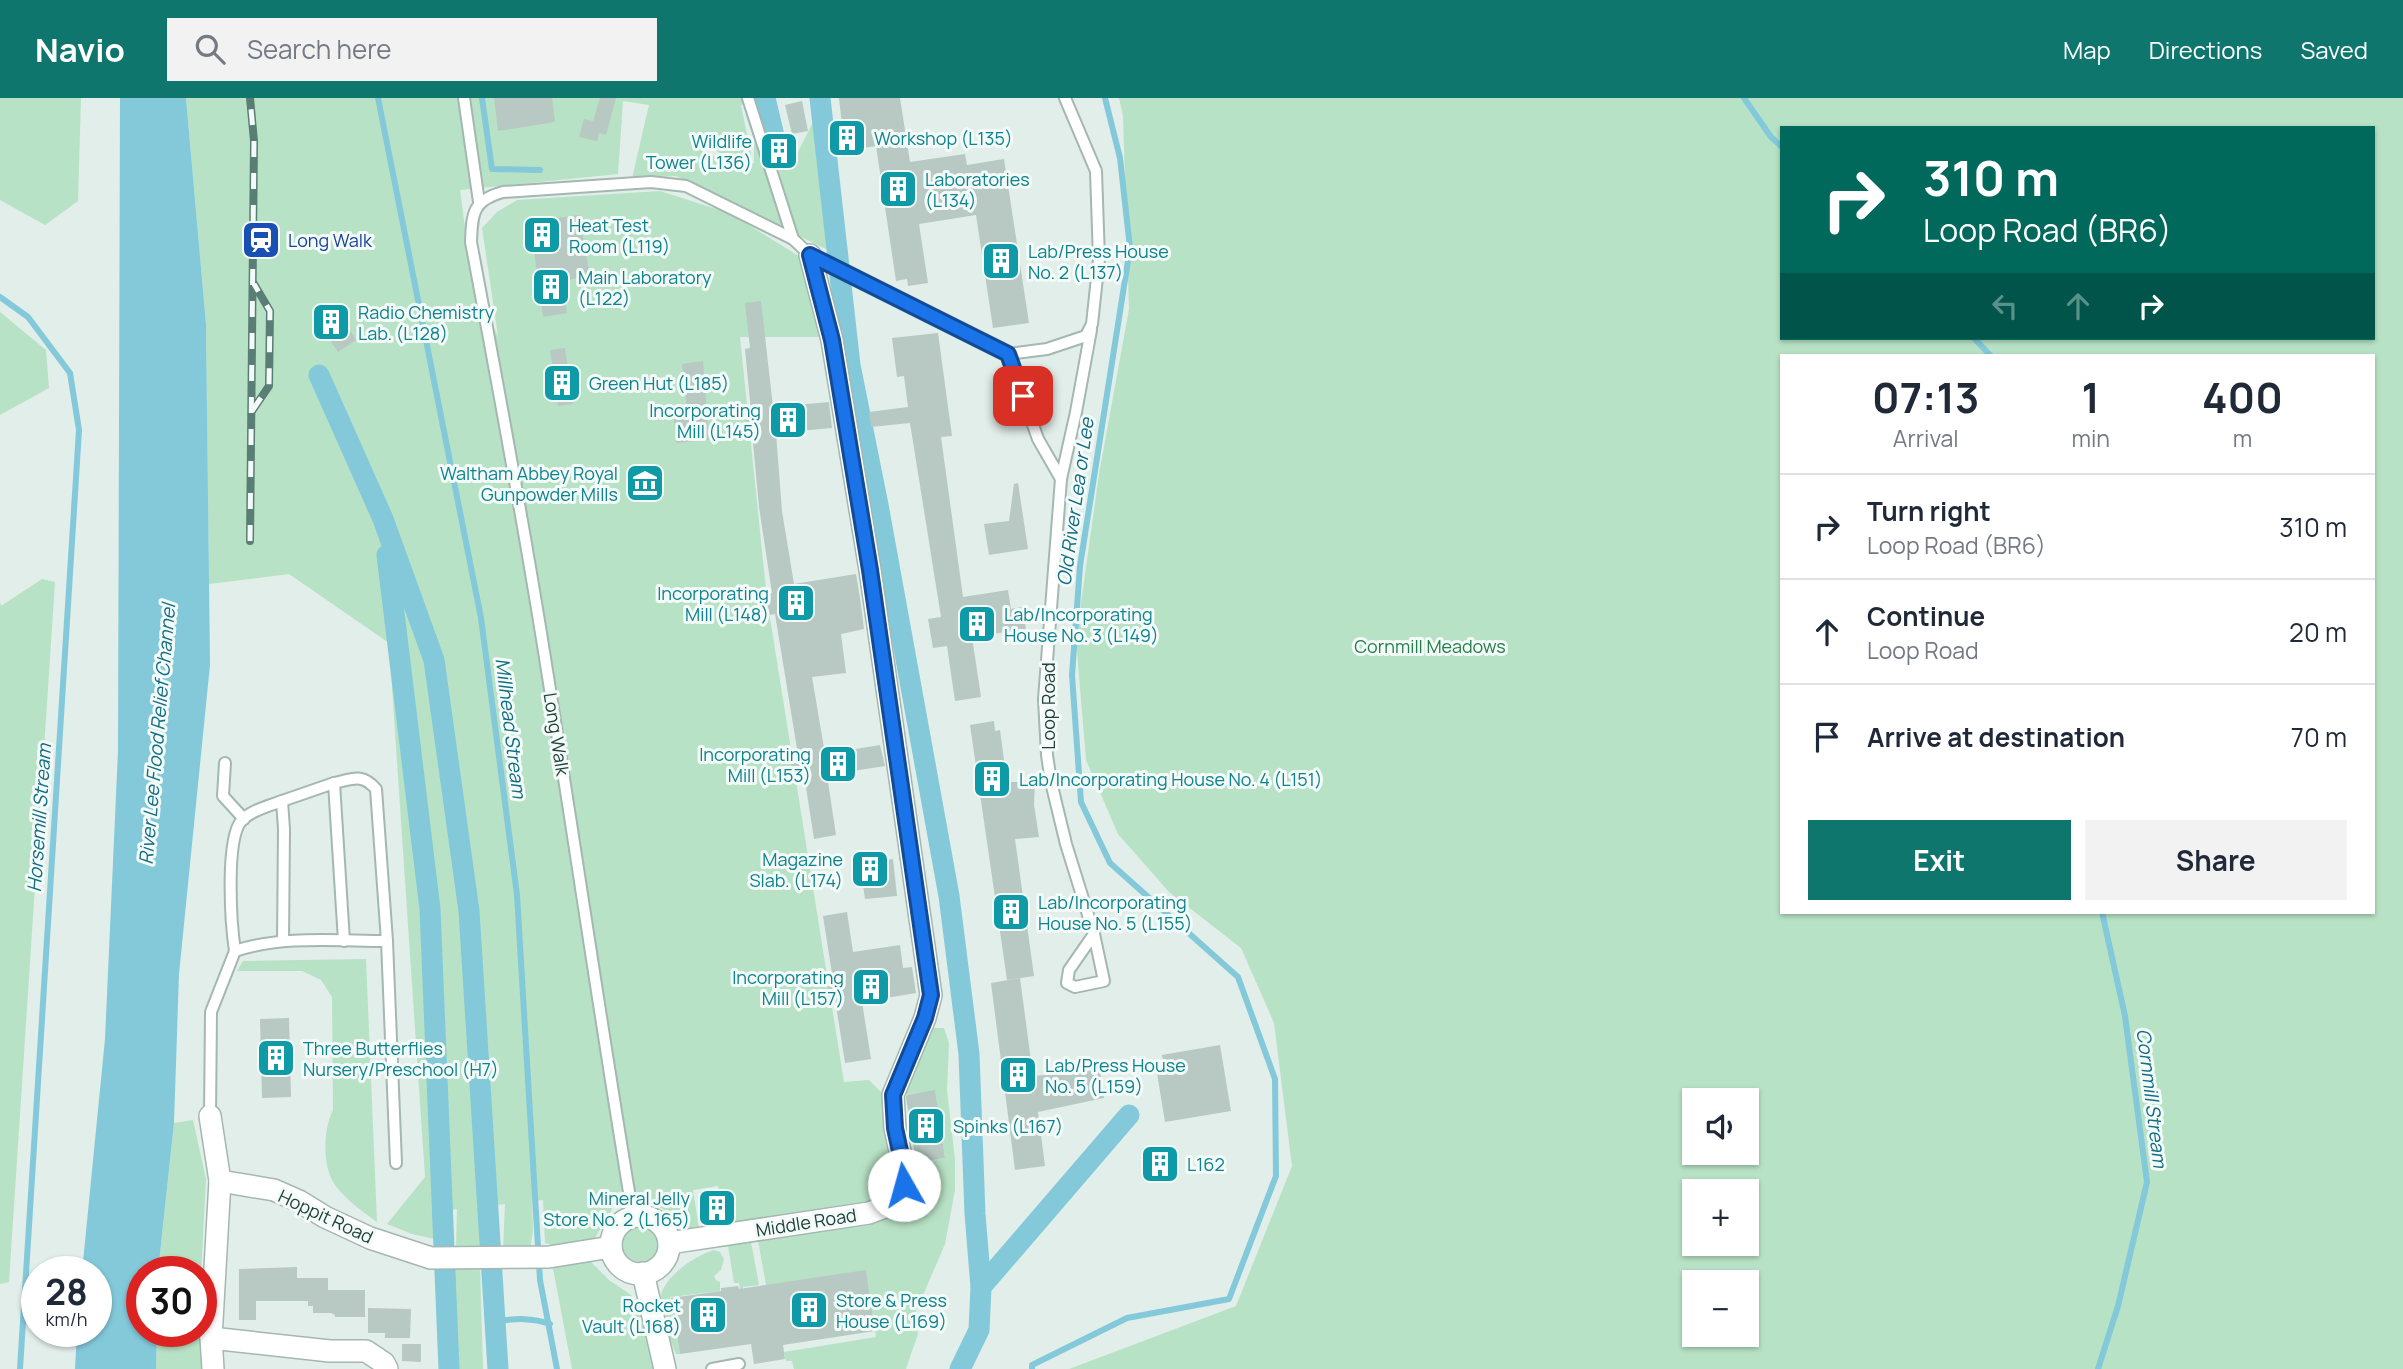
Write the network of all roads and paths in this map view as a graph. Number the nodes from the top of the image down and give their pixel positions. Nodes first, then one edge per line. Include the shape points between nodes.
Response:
1 (464, 98) edge
2 (748, 98) edge
3 (1065, 98) edge
4 (479, 202) junction
5 (793, 239) junction
6 (818, 258) junction
7 (1092, 324) junction
8 (1008, 354) junction
9 (1061, 479) junction
10 (225, 764) dead end
11 (334, 783) junction
12 (282, 801) junction
13 (244, 819) junction
14 (1094, 934) junction
15 (283, 941) junction
16 (344, 941) junction
17 (387, 941) junction
18 (235, 951) junction
19 (210, 1116) joint
20 (396, 1163) dead end
21 (220, 1181) junction
22 (633, 1216) junction
23 (669, 1243) junction
24 (611, 1247) junction
25 (216, 1256) edge
26 (643, 1273) junction
27 (217, 1339) edge
28 (212, 1347) edge
29 (739, 1364) dead end
30 (213, 1369) edge
31 (387, 1369) edge
32 (665, 1369) edge
33 (712, 1369) edge

1 - 4 lane
2 - 5 lane
3 - 7 lane, Loop Road via 1096,171 1099,259
4 - 5 lane via 503,192 651,183 686,186
4 - 22 lane, Long Walk via 471,226 473,253 545,658
5 - 6 lane
6 - 8 lane
6 - 23 street, Middle Road via 870,570 931,995 893,1095 904,1185 898,1202 869,1213
7 - 8 lane via 1086,336 1047,349
7 - 9 lane, Loop Road
8 - 9 lane via 1038,439
9 - 14 lane, Loop Road via 1044,699 1047,755 1066,844
10 - 13 lane via 223,796
11 - 12 lane
11 - 16 lane
11 - 17 lane via 357,778 368,780 376,789
12 - 13 lane
12 - 15 lane
13 - 18 lane via 234,841 230,899
14 - 14 lane, Loop Road via 1104,981 1075,987 1067,983 1069,970
15 - 16 lane
15 - 18 lane
16 - 17 lane
17 - 20 lane
18 - 19 lane via 211,1012
19 - 21 street
21 - 24 street, Hoppit Road via 274,1190 370,1238 431,1258 549,1257
21 - 25 street
22 - 23 street via 656,1220 668,1234
22 - 24 street via 615,1229
23 - 26 street via 659,1267
24 - 26 street via 625,1270
26 - 32 street
27 - 31 street via 366,1351
28 - 30 street
29 - 33 lane

